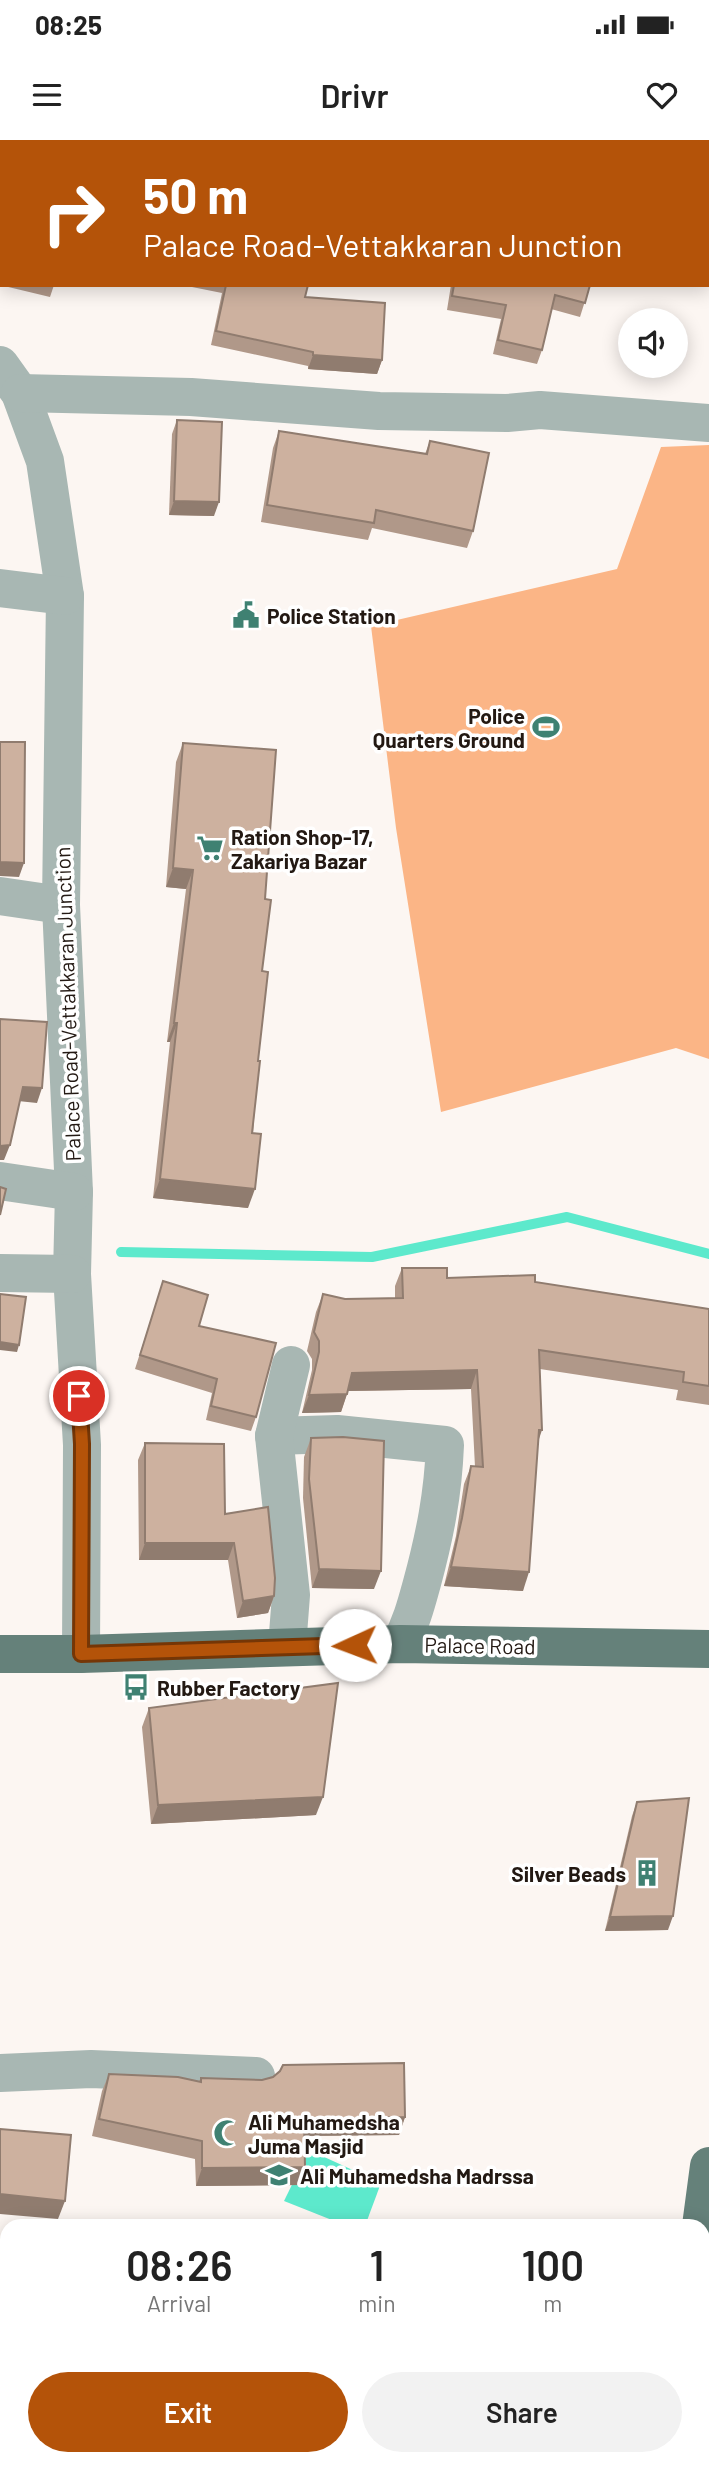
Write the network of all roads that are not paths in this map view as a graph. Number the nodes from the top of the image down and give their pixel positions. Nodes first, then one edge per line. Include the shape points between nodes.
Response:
1 (10, 379) edge
2 (709, 423) edge
3 (0, 587) edge
4 (65, 596) junction
5 (0, 896) edge
6 (61, 905) junction
7 (0, 1181) edge
8 (74, 1192) junction
9 (0, 1273) edge
10 (72, 1274) junction
11 (291, 1365) dead end
12 (274, 1436) junction
13 (400, 1644) junction
14 (287, 1647) junction
15 (709, 1649) edge
16 (0, 1654) edge
17 (81, 1654) junction
18 (0, 2073) edge
19 (256, 2076) dead end
20 (709, 2166) edge
21 (702, 2219) edge

1 - 2 street via 379,411 540,410
1 - 4 street, Palace Road-Vettakkaran Junction via 45,461
3 - 4 street
4 - 6 street, Palace Road-Vettakkaran Junction
5 - 6 street
6 - 8 street, Palace Road-Vettakkaran Junction
7 - 8 street
8 - 10 street, Palace Road-Vettakkaran Junction
9 - 10 street
10 - 17 street, Palace Road-Vettakkaran Junction via 82,1444
11 - 12 street
12 - 13 street via 337,1434 445,1444 443,1491 431,1551 410,1626
12 - 14 street via 291,1595
13 - 14 main road, Palace Road
13 - 15 main road, Palace Road
14 - 17 main road, Palace Road
16 - 17 main road, Palace Road
18 - 19 street via 91,2069
20 - 21 main road

